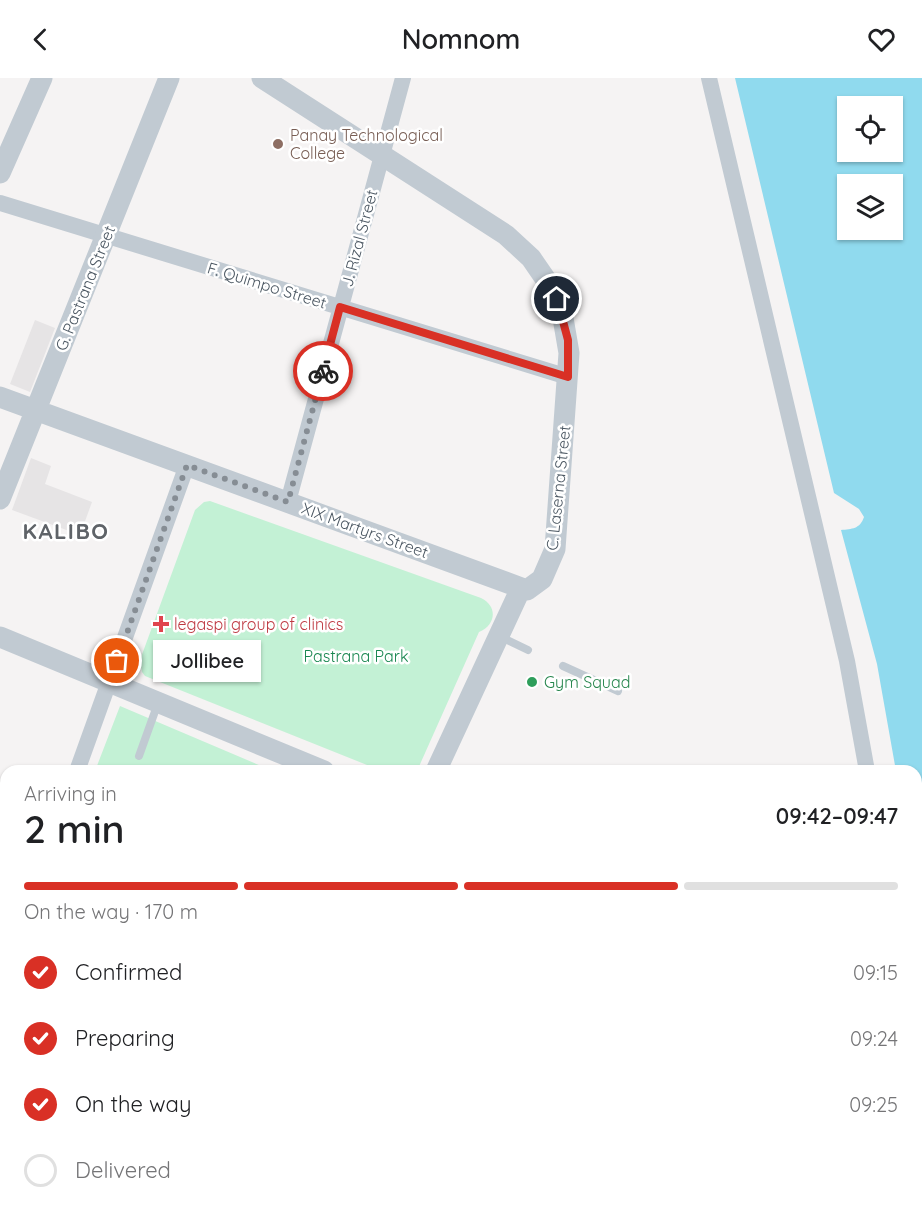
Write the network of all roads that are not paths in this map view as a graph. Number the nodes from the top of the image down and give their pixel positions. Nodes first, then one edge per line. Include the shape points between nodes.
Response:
1 (42, 78) edge
2 (169, 78) edge
3 (262, 78) edge
4 (403, 78) edge
5 (709, 78) edge
6 (382, 155) junction
7 (0, 173) edge
8 (0, 203) edge
9 (106, 235) junction
10 (340, 307) junction
11 (568, 377) junction
12 (0, 397) edge
13 (36, 410) junction
14 (187, 465) junction
15 (0, 499) edge
16 (288, 502) junction
17 (524, 589) junction
18 (499, 636) junction
19 (0, 637) edge
20 (528, 650) dead end
21 (563, 666) dead end
22 (110, 682) junction
23 (618, 691) dead end
24 (159, 703) junction
25 (139, 756) dead end
26 (79, 765) edge
27 (309, 765) edge
28 (439, 765) edge
29 (866, 765) edge

1 - 7 street
2 - 9 street, G. Pastrana Street
3 - 6 street, C. Laserna Street
4 - 6 street, J. Rizal Street
5 - 29 street via 848,661
6 - 10 street, J. Rizal Street
6 - 11 street, C. Laserna Street via 506,235 531,258 561,308 568,340
8 - 9 street, F. Quimpo Street
9 - 10 street, F. Quimpo Street
9 - 13 street, G. Pastrana Street
10 - 11 street, F. Quimpo Street
10 - 16 street, J. Rizal Street
11 - 17 street, C. Laserna Street via 555,549 542,579
12 - 13 street, XIX Martyrs Street
13 - 14 street, XIX Martyrs Street
13 - 15 street, G. Pastrana Street
14 - 16 street, XIX Martyrs Street
14 - 22 street
16 - 17 street, XIX Martyrs Street
17 - 18 street, C. Laserna Street
18 - 20 lane
18 - 28 street, C. Laserna Street
19 - 22 street
21 - 23 lane
22 - 24 street
22 - 26 street
24 - 25 lane
24 - 27 street

